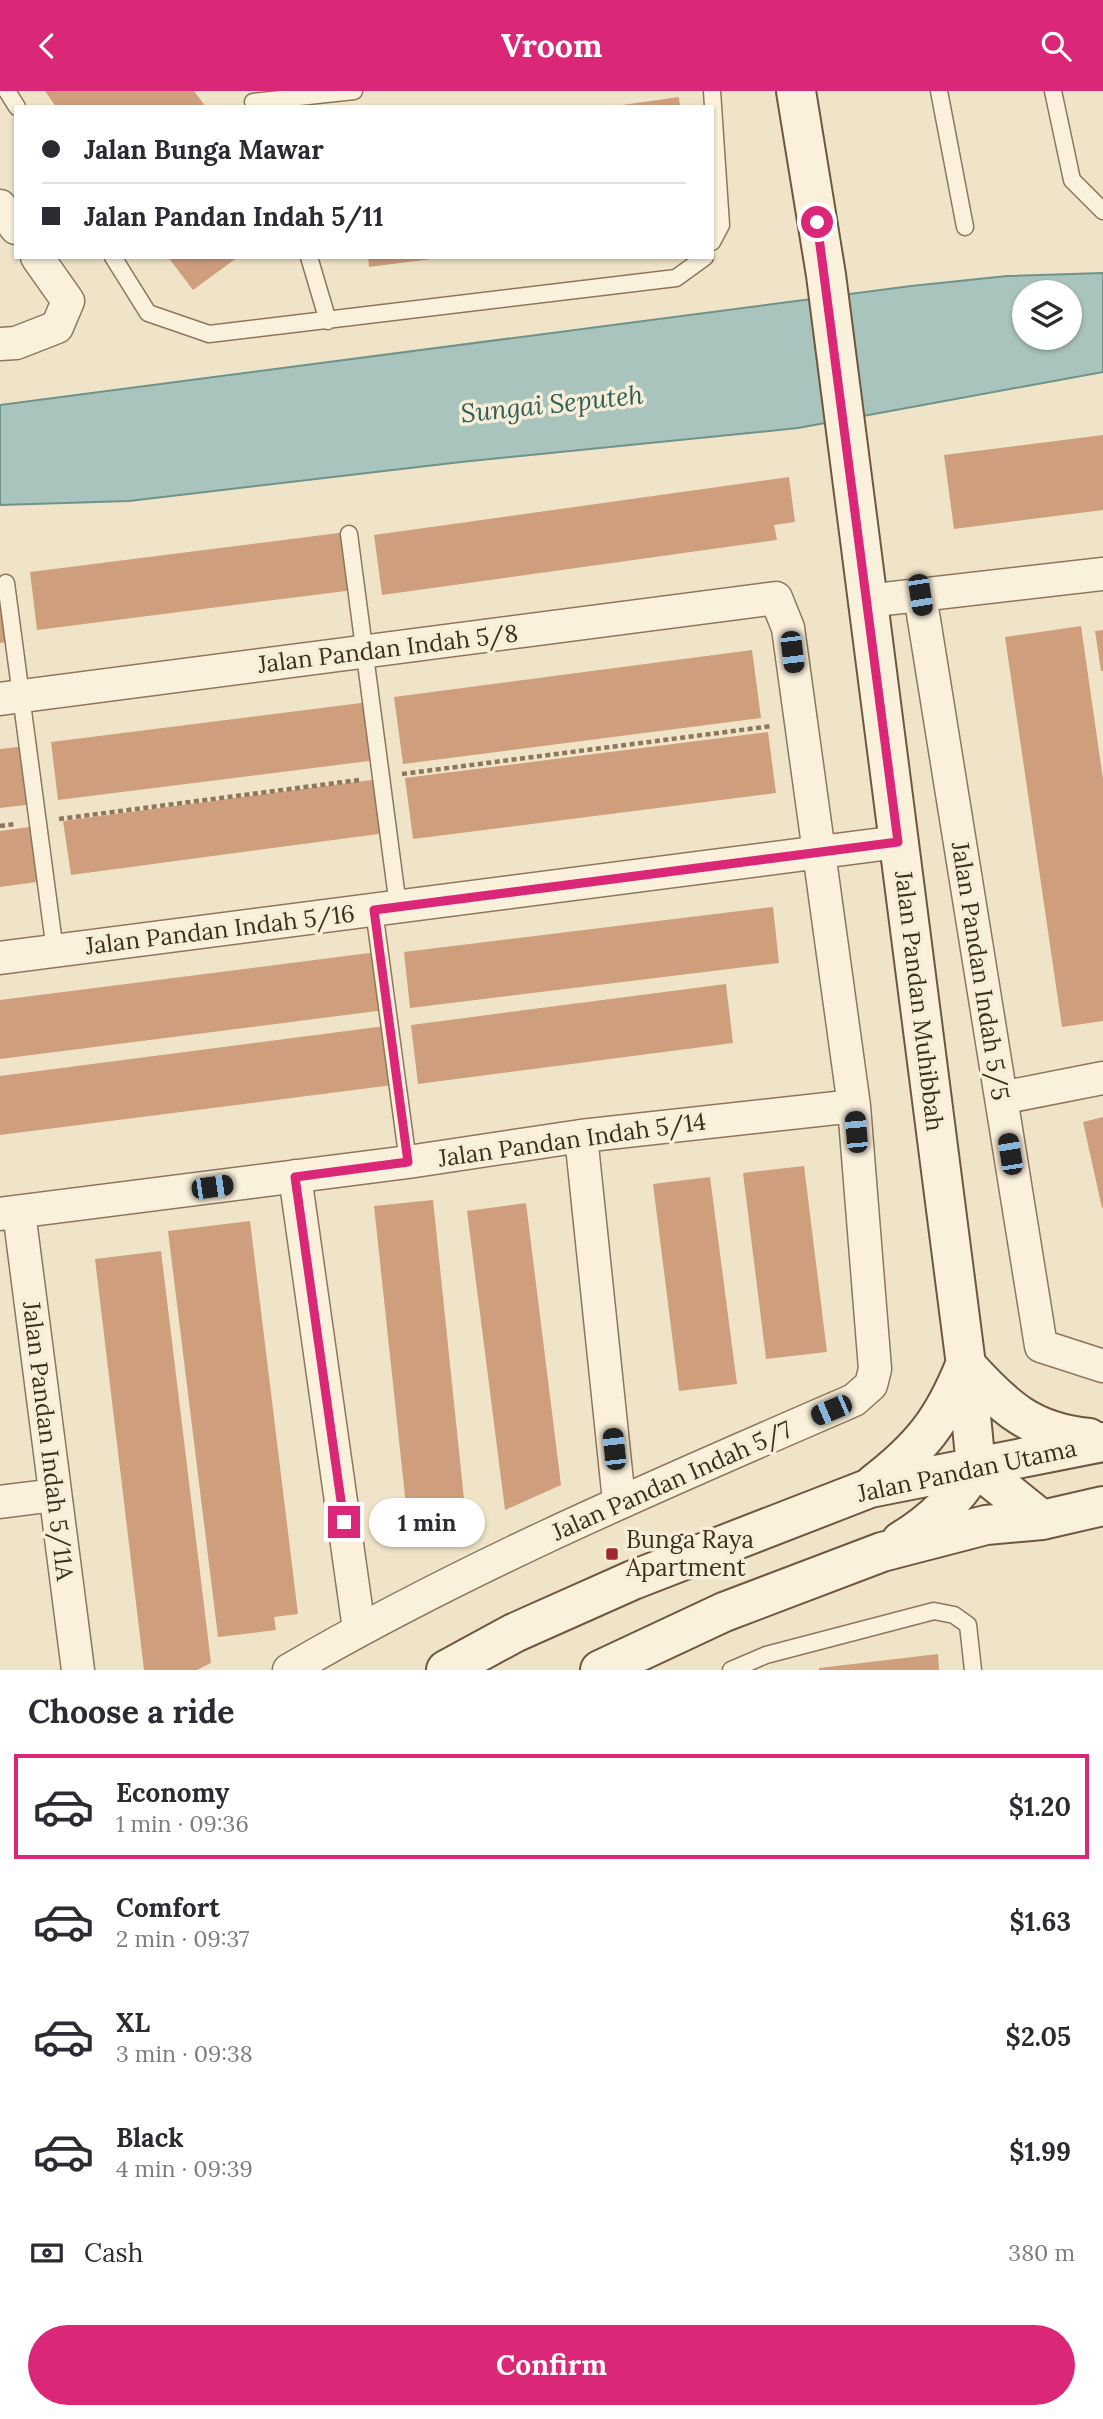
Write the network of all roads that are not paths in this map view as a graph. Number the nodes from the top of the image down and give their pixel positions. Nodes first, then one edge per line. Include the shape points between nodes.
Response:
1 (354, 91) edge
2 (796, 91) edge
3 (939, 91) edge
4 (1053, 91) edge
5 (251, 100) edge
6 (714, 121) edge
7 (0, 206) edge
8 (1103, 211) edge
9 (14, 226) edge
10 (965, 227) dead end
11 (714, 238) edge
12 (38, 259) edge
13 (114, 259) edge
14 (310, 259) edge
15 (702, 259) edge
16 (328, 321) junction
17 (0, 344) edge
18 (349, 534) dead end
19 (1103, 574) edge
20 (6, 583) dead end
21 (920, 595) junction
22 (776, 599) joint
23 (867, 601) junction
24 (365, 652) junction
25 (11, 698) edge
26 (898, 842) junction
27 (819, 852) junction
28 (386, 908) junction
29 (55, 951) junction
30 (0, 958) edge
31 (1103, 1078) edge
32 (1001, 1098) junction
33 (853, 1106) junction
34 (580, 1136) junction
35 (408, 1162) junction
36 (295, 1177) junction
37 (10, 1213) edge
38 (966, 1365) junction
39 (1103, 1366) edge
40 (1103, 1440) edge
41 (976, 1467) junction
42 (870, 1488) junction
43 (55, 1495) junction
44 (620, 1501) junction
45 (0, 1502) edge
46 (1103, 1506) edge
47 (1042, 1520) junction
48 (883, 1552) junction
49 (359, 1629) junction
50 (767, 1662) edge
51 (78, 1670) edge
52 (289, 1670) edge
53 (446, 1670) edge
54 (600, 1670) edge
55 (731, 1670) edge
56 (973, 1670) edge

1 - 5 lane
2 - 23 main road, Jalan Pandan Muhibbah via 826,275
3 - 10 lane
4 - 8 lane via 1072,180
6 - 11 lane via 721,225
7 - 9 street
12 - 17 street via 68,301 57,327
13 - 16 lane via 148,313 209,334
14 - 16 lane
15 - 16 lane via 676,278
18 - 24 lane
19 - 21 street
20 - 25 lane
21 - 23 street
21 - 32 street, Jalan Pandan Indah 5/5
22 - 24 street, Jalan Pandan Indah 5/8
22 - 27 street, Jalan Pandan Indah 5/7 via 788,628
23 - 26 main road, Jalan Pandan Muhibbah
24 - 25 street, Jalan Pandan Indah 5/8
24 - 28 lane
25 - 29 lane
26 - 27 street, Jalan Pandan Indah 5/16
26 - 38 main road, Jalan Pandan Muhibbah
27 - 28 street, Jalan Pandan Indah 5/16
27 - 33 street, Jalan Pandan Indah 5/7
28 - 29 street, Jalan Pandan Indah 5/16
28 - 35 lane
29 - 30 street, Jalan Pandan Indah 5/16
31 - 32 street
32 - 39 street, Jalan Pandan Indah 5/5 via 1041,1346
33 - 34 street, Jalan Pandan Indah 5/14
33 - 44 street, Jalan Pandan Indah 5/7 via 875,1369 871,1385 854,1400
34 - 35 street, Jalan Pandan Indah 5/14
34 - 44 street
35 - 36 street, Jalan Pandan Indah 5/14
36 - 37 street, Jalan Pandan Indah 5/14
36 - 49 street
37 - 43 street, Jalan Pandan Indah 5/11A
38 - 40 main road via 1016,1414 1036,1426 1059,1435
38 - 41 main road, Jalan Pandan Muhibbah
38 - 42 main road via 951,1401 932,1429 909,1457
40 - 41 main road, Jalan Pandan Utama
41 - 42 main road, Jalan Pandan Utama
41 - 47 main road
41 - 48 main road via 966,1484 919,1530
42 - 53 main road, Jalan Pandan Utama via 633,1580 514,1633
43 - 45 street
43 - 51 street, Jalan Pandan Indah 5/11A
44 - 49 street, Jalan Pandan Indah 5/7
46 - 47 main road
47 - 48 main road via 986,1525
48 - 54 main road via 723,1612
49 - 52 street, Jalan Pandan Indah 5/7
50 - 55 lane
50 - 56 lane via 934,1611 954,1615 968,1625

